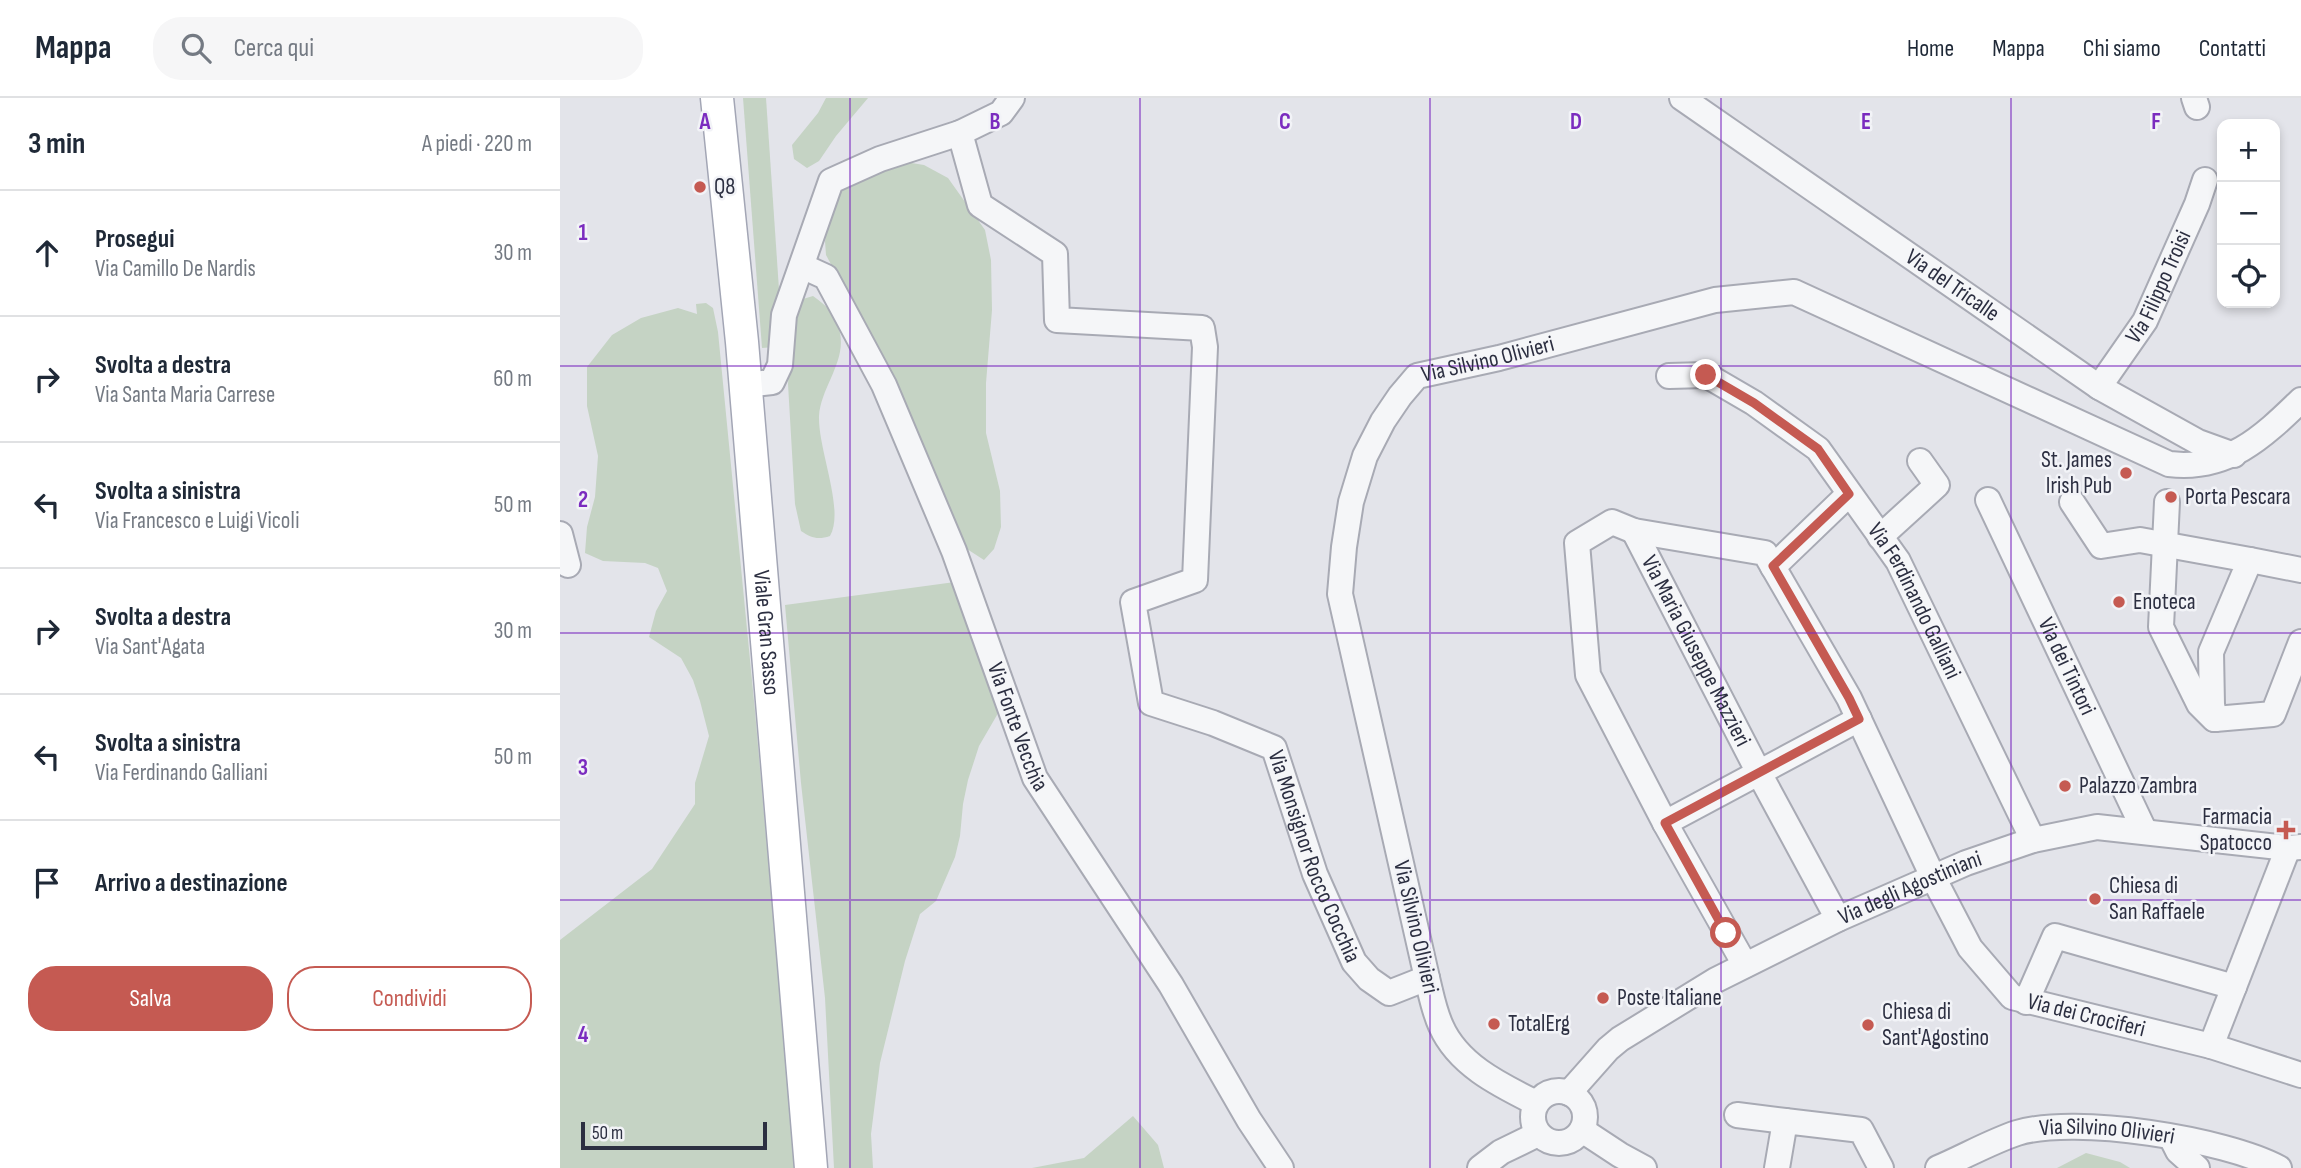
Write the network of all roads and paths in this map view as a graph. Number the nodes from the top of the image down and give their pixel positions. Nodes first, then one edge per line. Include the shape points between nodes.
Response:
1 (717, 98) edge
2 (1012, 98) edge
3 (1682, 98) edge
4 (960, 133) junction
5 (2205, 180) dead end
6 (802, 266) junction
7 (1669, 376) dead end
8 (745, 385) junction
9 (2099, 387) junction
10 (2301, 400) edge
11 (2234, 454) junction
12 (1920, 461) dead end
13 (2169, 464) junction
14 (1849, 494) junction
15 (1988, 500) dead end
16 (2072, 502) dead end
17 (1634, 531) junction
18 (560, 534) edge
19 (1880, 537) junction
20 (2165, 543) junction
21 (1769, 560) junction
22 (2250, 560) junction
23 (568, 565) dead end
24 (2301, 570) edge
25 (2301, 642) edge
26 (1859, 719) junction
27 (2215, 719) junction
28 (1759, 773) junction
29 (1665, 823) junction
30 (2146, 832) junction
31 (2033, 840) junction
32 (2295, 847) edge
33 (1933, 877) junction
34 (1838, 919) junction
35 (1745, 965) junction
36 (1427, 978) junction
37 (2234, 986) junction
38 (2026, 1002) junction
39 (2211, 1046) junction
40 (2301, 1075) edge
41 (1569, 1093) junction
42 (1536, 1103) junction
43 (1737, 1115) dead end
44 (1785, 1121) junction
45 (1582, 1130) junction
46 (1538, 1134) junction
47 (2171, 1137) junction
48 (811, 1168) edge
49 (1282, 1168) edge
50 (1480, 1168) edge
51 (1644, 1168) edge
52 (1777, 1168) edge
53 (1881, 1168) edge
54 (1938, 1168) edge
55 (2197, 1168) edge
56 (2279, 1168) edge

1 - 8 main road, Viale Gran Sasso
2 - 4 street via 1001,113
3 - 9 street, Via del Tricalle
4 - 6 street via 880,159 831,181
4 - 36 street, Via Monsignor Rocco Cocchia via 980,205 1055,254 1057,320 1202,328 1205,347 1195,580 1133,602 1151,703 1274,748 1315,874 1354,962 1389,993
5 - 9 street, Via Filippo Troisi via 2144,321
6 - 8 street via 784,315 780,365 772,382
6 - 49 street, Via Fonte Vecchia via 826,277 884,385 954,551 1035,778 1171,985
7 - 14 street, Via Ferdinando Galliani via 1706,375 1754,403 1818,449
8 - 48 main road, Viale Gran Sasso
9 - 11 street, Via del Tricalle via 2198,442
10 - 11 street, Via Silvino Olivieri via 2272,428
11 - 13 street, Via Silvino Olivieri via 2188,466
12 - 19 street via 1937,485
13 - 20 street
13 - 36 street, Via Silvino Olivieri via 1794,292 1715,300 1417,376 1382,421 1365,456 1351,502 1340,594
14 - 19 street, Via Ferdinando Galliani
14 - 21 street
15 - 30 street, Via dei Tintori
16 - 20 street via 2101,546 2140,540
17 - 21 street
17 - 28 street, Via Maria Giuseppe Mazzieri
17 - 29 street via 1612,522 1577,543 1588,675
18 - 23 street
19 - 31 street, Via Ferdinando Galliani via 1898,561
20 - 22 street
20 - 27 street via 2157,629 2199,704
21 - 26 street, Via dei Crociferi
22 - 24 street
22 - 27 street via 2211,652
25 - 27 street via 2273,714
26 - 28 street
26 - 33 street, Via dei Crociferi
28 - 29 street
28 - 34 street, Via Maria Giuseppe Mazzieri
29 - 35 street
30 - 31 street, Via degli Agostiniani via 2097,827
30 - 32 street, Via degli Agostiniani
31 - 33 street, Via degli Agostiniani
32 - 37 street
33 - 34 street, Via degli Agostiniani
33 - 38 street, Via dei Crociferi via 1970,948 2012,997
34 - 35 street, Via degli Agostiniani
35 - 41 street, Via degli Agostiniani via 1608,1049
36 - 42 street, Via Silvino Olivieri via 1440,1025 1455,1047 1487,1078
37 - 38 street via 2055,936
37 - 39 street
38 - 39 street, Via dei Crociferi
39 - 40 street, Via dei Crociferi
41 - 42 street via 1547,1093
41 - 45 street via 1582,1105
42 - 46 street via 1532,1119
43 - 44 street
44 - 52 street
44 - 53 street via 1861,1130
45 - 46 street via 1561,1144
45 - 51 street
46 - 50 street
47 - 54 street, Via Silvino Olivieri via 2044,1128 2017,1133
47 - 55 street via 2178,1151
47 - 56 street, Via Silvino Olivieri via 2217,1145

